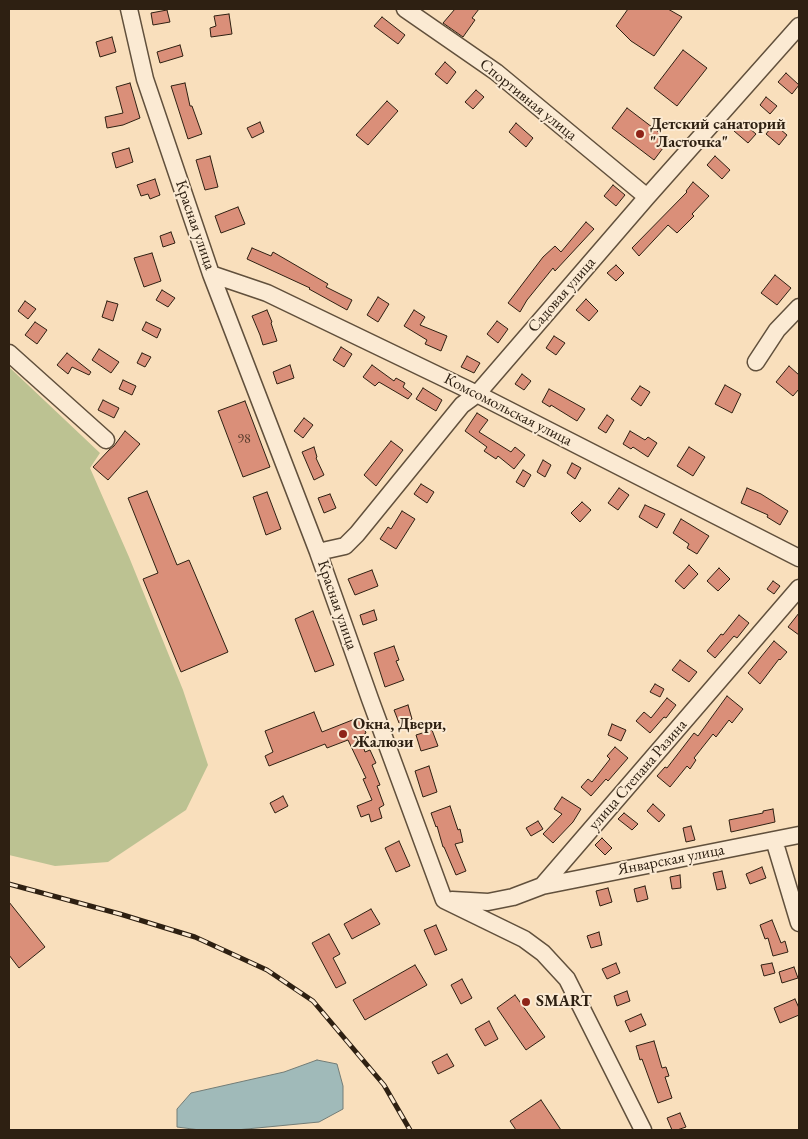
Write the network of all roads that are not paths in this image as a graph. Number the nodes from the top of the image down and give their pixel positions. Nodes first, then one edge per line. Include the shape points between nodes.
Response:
1 (129, 9) edge
2 (405, 9) edge
3 (799, 26) edge
4 (647, 198) junction
5 (211, 274) junction
6 (799, 307) edge
7 (9, 353) edge
8 (756, 362) dead end
9 (477, 394) junction
10 (106, 440) dead end
11 (318, 552) junction
12 (799, 558) edge
13 (799, 588) edge
14 (799, 835) edge
15 (774, 840) junction
16 (542, 886) junction
17 (444, 900) junction
18 (799, 923) edge
19 (643, 1130) edge

1 - 5 street, Красная улица via 145,79
2 - 4 street, Спортивная улица via 496,72
3 - 4 street, Садовая улица
4 - 9 street, Садовая улица
5 - 9 street, Комсомольская улица via 267,293
5 - 11 street, Красная улица
6 - 8 street via 776,330
7 - 10 street
9 - 11 street, Садовая улица via 462,405 357,534 344,546
9 - 12 street, Комсомольская улица
11 - 17 street, Красная улица
13 - 16 street, улица Степана Разина
14 - 15 street, Январская улица
15 - 16 street, Январская улица
15 - 18 street
16 - 17 street, улица Степана Разина via 488,902
17 - 19 street via 524,939 568,979

